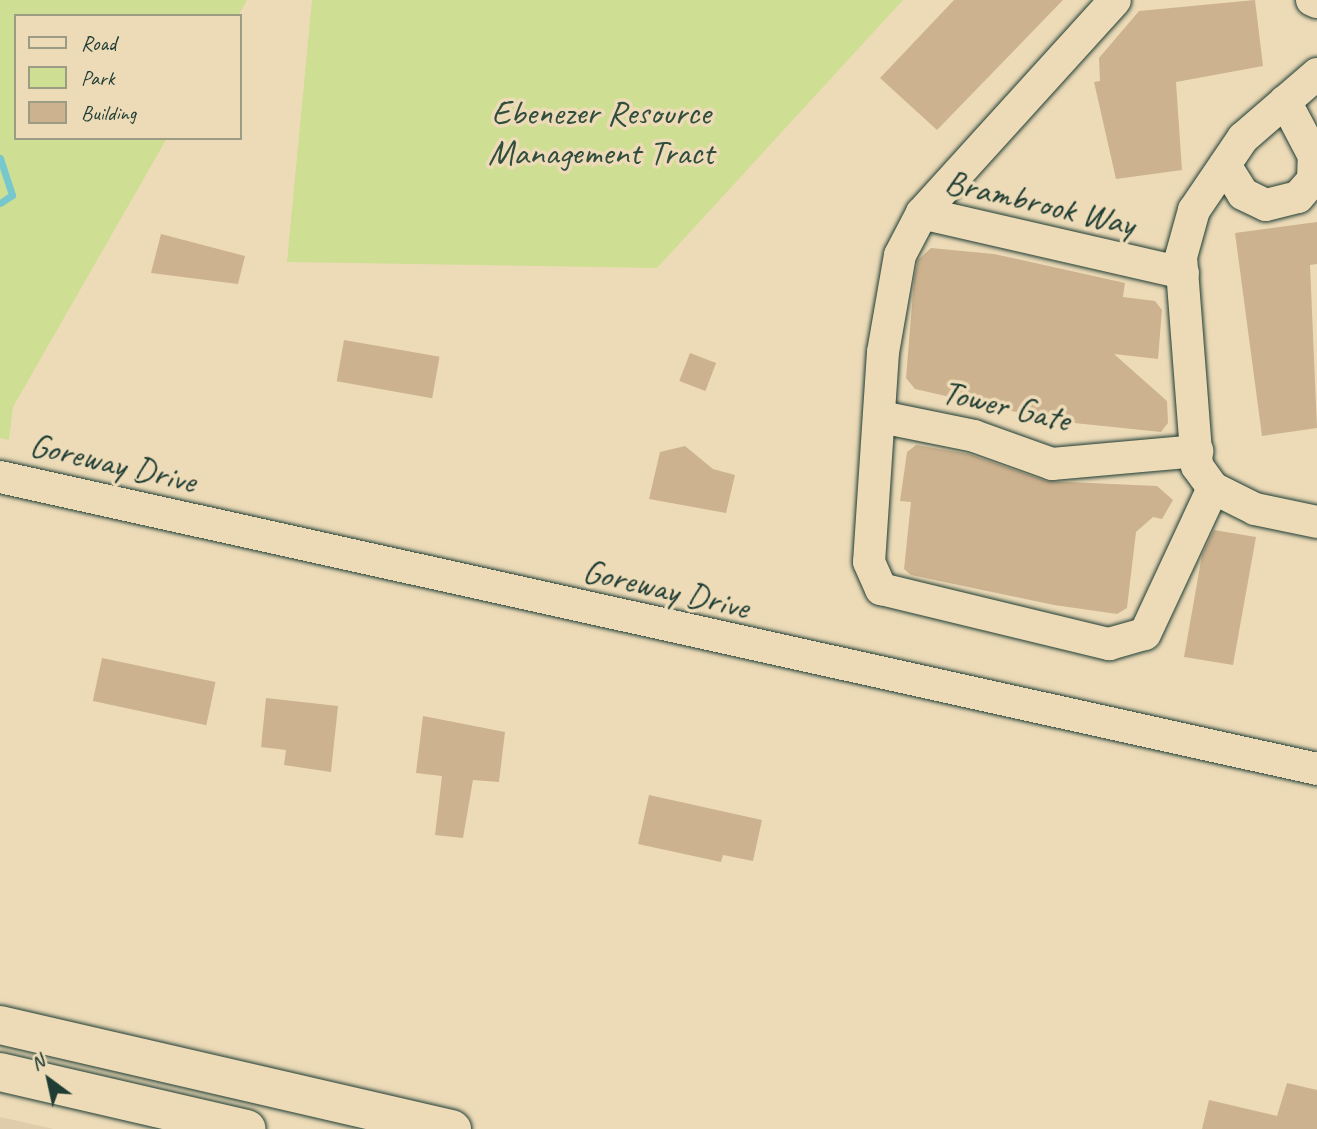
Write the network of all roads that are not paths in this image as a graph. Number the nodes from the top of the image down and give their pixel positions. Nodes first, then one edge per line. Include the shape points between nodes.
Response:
1 (1115, 0) edge
2 (1317, 74) edge
3 (1285, 101) junction
4 (1225, 165) junction
5 (922, 214) junction
6 (1183, 273) junction
7 (881, 417) junction
8 (1197, 451) junction
9 (0, 477) edge
10 (1213, 488) junction
11 (1317, 522) edge
12 (1317, 769) edge
13 (0, 1024) edge
14 (0, 1072) edge
15 (246, 1129) edge
16 (452, 1129) edge

1 - 5 street
2 - 3 street
3 - 4 street
3 - 4 street via 1314,156 1313,180 1298,197 1266,205 1243,194
4 - 6 street via 1194,210
5 - 6 street, Brambrook Way
5 - 7 street, Brambrook Way via 900,255 883,352
6 - 8 street
7 - 8 street, Tower Gate via 974,436 1052,464
7 - 10 street, Brambrook Way via 869,562 881,589 1109,644 1145,634
8 - 10 street via 1197,466
9 - 12 street, Goreway Drive
10 - 11 street via 1255,509
13 - 16 main road
14 - 15 main road

